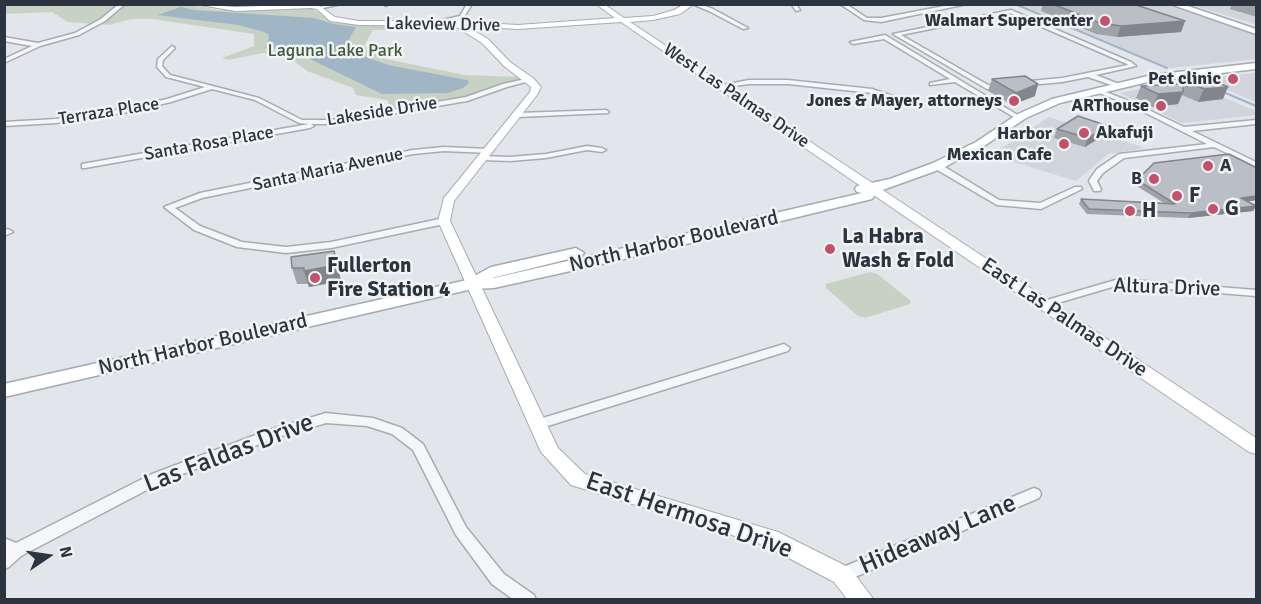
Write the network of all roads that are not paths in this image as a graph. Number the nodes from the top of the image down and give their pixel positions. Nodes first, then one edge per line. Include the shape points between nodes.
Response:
1 (123, 4) edge
2 (197, 4) edge
3 (339, 4) edge
4 (470, 4) edge
5 (599, 4) edge
6 (692, 4) edge
7 (793, 4) edge
8 (842, 4) edge
9 (965, 4) edge
10 (1173, 4) edge
11 (1183, 4) edge
12 (955, 5) edge
13 (319, 8) junction
14 (798, 10) dead end
15 (459, 20) junction
16 (623, 21) junction
17 (1257, 27) edge
18 (745, 28) dead end
19 (1257, 32) edge
20 (4, 39) edge
21 (853, 42) dead end
22 (38, 45) junction
23 (172, 48) dead end
24 (4, 61) edge
25 (1257, 66) edge
26 (1088, 75) junction
27 (530, 80) junction
28 (956, 80) junction
29 (932, 84) dead end
30 (1117, 85) junction
31 (720, 86) junction
32 (210, 87) junction
33 (1096, 90) junction
34 (890, 96) dead end
35 (606, 112) dead end
36 (518, 115) junction
37 (1019, 118) junction
38 (332, 122) junction
39 (1257, 122) edge
40 (4, 124) edge
41 (1184, 129) junction
42 (1214, 145) junction
43 (602, 150) dead end
44 (486, 154) junction
45 (85, 165) dead end
46 (1257, 165) edge
47 (937, 166) junction
48 (872, 189) junction
49 (1078, 189) dead end
50 (1097, 189) dead end
51 (444, 221) junction
52 (472, 284) junction
53 (1257, 293) edge
54 (1044, 304) junction
55 (784, 348) dead end
56 (4, 391) edge
57 (538, 424) junction
58 (1257, 447) edge
59 (1034, 494) dead end
60 (8, 552) edge
61 (842, 575) junction
62 (528, 600) edge
63 (863, 600) edge

1 - 22 street via 77,34
2 - 13 street, Lakeview Drive via 236,9
3 - 13 street
4 - 15 street
5 - 16 street, West Las Palmas Drive
6 - 16 street, Lakeview Drive via 653,18
6 - 18 street
7 - 14 street
8 - 12 street via 866,19 881,21
9 - 12 street
10 - 19 main road
11 - 17 main road
13 - 15 street, Lakeview Drive via 330,17 347,22
15 - 16 street, Lakeview Drive via 534,27
15 - 27 street
16 - 31 street, West Las Palmas Drive
20 - 22 street
21 - 28 street via 885,37
22 - 24 street
23 - 32 street, Lakeside Drive via 160,60 163,72
25 - 30 main road via 1189,72
26 - 26 street via 1133,64 1011,11 896,34 987,87
26 - 30 street
27 - 36 street via 535,91
27 - 38 street, Lakeside Drive via 467,99
28 - 29 street
28 - 37 street
30 - 33 main road
31 - 34 street via 788,82
31 - 48 street, West Las Palmas Drive
32 - 38 street, Lakeside Drive via 257,99 301,122
32 - 40 street, Terraza Place via 123,111
33 - 37 main road, North Harbor Boulevard
33 - 41 street
35 - 36 street
36 - 44 street
37 - 47 main road, North Harbor Boulevard
38 - 45 street, Santa Rosa Place
39 - 41 street
41 - 42 street
42 - 46 street
42 - 50 street via 1122,156 1093,181
43 - 44 street, Santa Maria Avenue via 587,148 510,159
44 - 51 street via 448,201
44 - 51 street, Santa Maria Avenue via 444,149 413,152 200,196 168,207 197,228 240,245 286,250 331,245
47 - 48 main road, North Harbor Boulevard
47 - 49 street via 998,202 1041,206
48 - 52 main road, North Harbor Boulevard via 867,196 855,200 494,283
48 - 54 street, East Las Palmas Drive
51 - 52 street, East Hermosa Drive
52 - 56 main road, North Harbor Boulevard
52 - 57 street, East Hermosa Drive
53 - 54 street, Altura Drive via 1119,282
54 - 58 street, East Las Palmas Drive
55 - 57 street
57 - 61 street, East Hermosa Drive via 551,452 578,480 770,538
59 - 61 street, Hideaway Lane
60 - 62 street, Las Faldas Drive via 157,478 274,432 326,418 368,421 397,431 418,447 461,531 498,579
61 - 63 street, East Hermosa Drive

